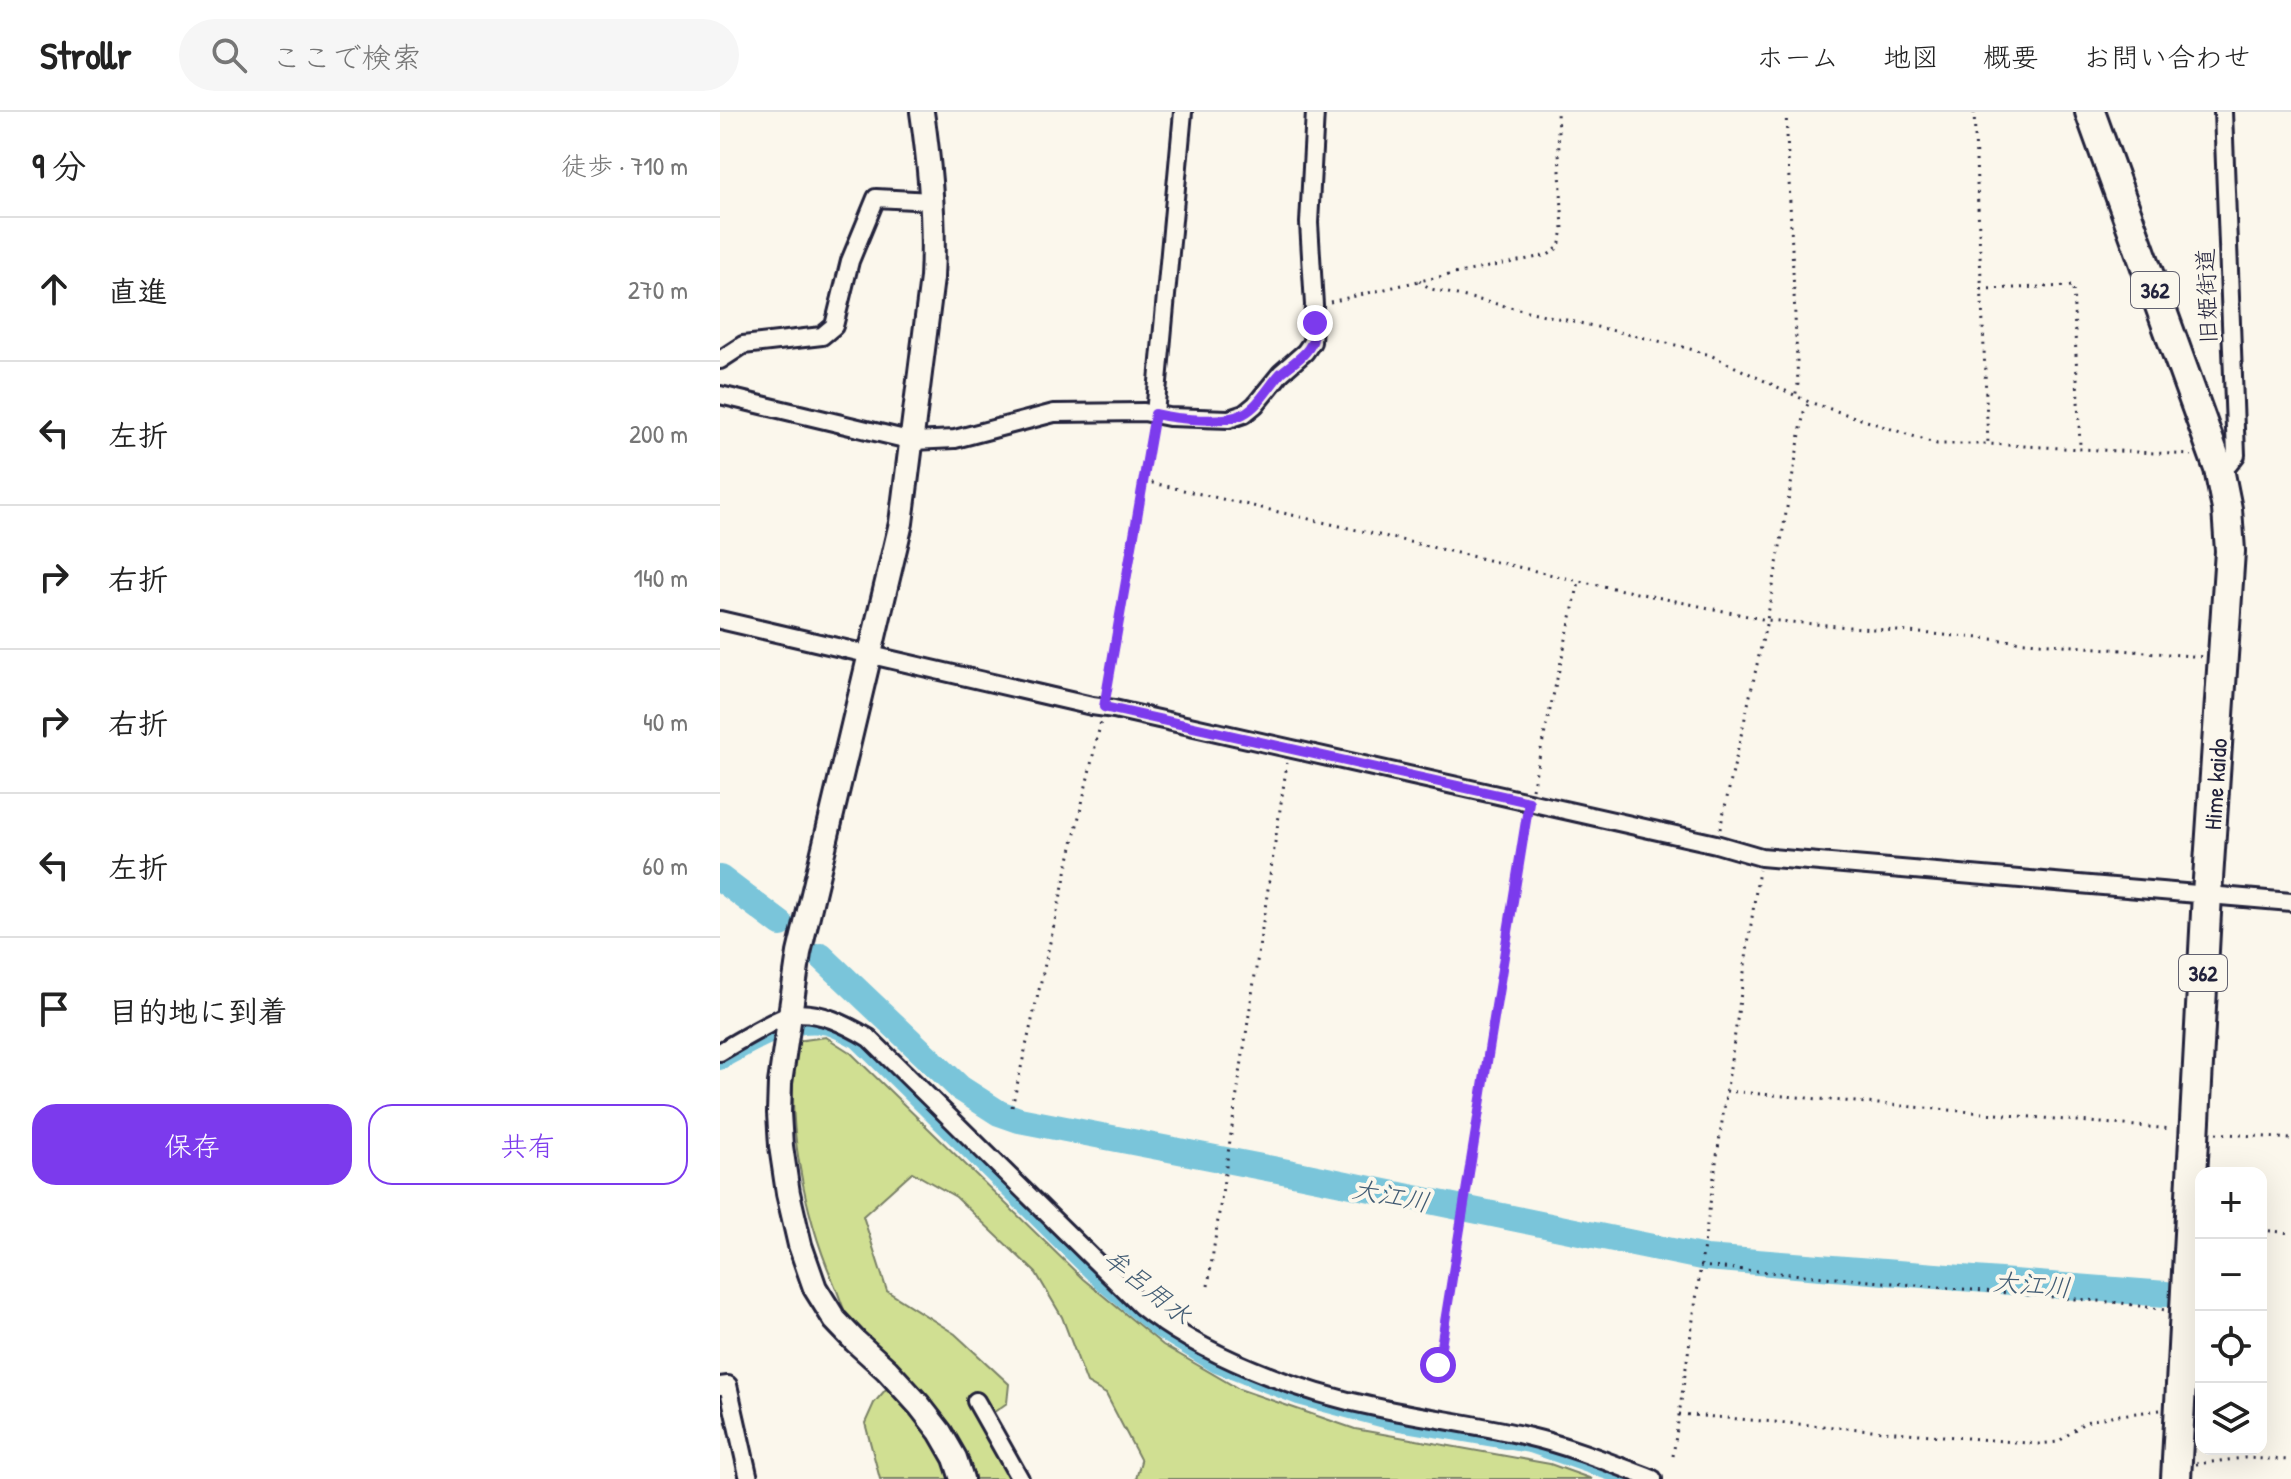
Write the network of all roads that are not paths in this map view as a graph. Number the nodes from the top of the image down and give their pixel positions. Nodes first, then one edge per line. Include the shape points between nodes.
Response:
1 (922, 112) edge
2 (1183, 112) edge
3 (1315, 112) edge
4 (2090, 112) edge
5 (2223, 112) edge
6 (932, 201) junction
7 (720, 360) edge
8 (720, 395) edge
9 (1155, 414) junction
10 (913, 441) junction
11 (2216, 461) junction
12 (720, 620) edge
13 (871, 655) junction
14 (2207, 894) junction
15 (2291, 902) edge
16 (789, 1020) junction
17 (720, 1052) edge
18 (720, 1386) edge
19 (976, 1401) dead end
20 (2176, 1472) edge
21 (749, 1479) edge
22 (962, 1479) edge
23 (1020, 1479) edge
24 (1653, 1479) edge

1 - 6 street
2 - 9 street
3 - 9 street via 1309,223 1312,342 1244,414 1229,419
4 - 11 highway, Hime kaido / 362
5 - 11 street, 旧姫街道 via 2236,455 2229,464
6 - 7 street via 876,198 850,261 834,326 822,336 743,345
6 - 10 street via 932,278
8 - 10 street
9 - 10 street via 1054,413 955,439
10 - 13 street via 901,523
11 - 14 highway, Hime kaido / 362 via 2230,551
12 - 13 street
13 - 14 street via 1761,857
13 - 16 street via 799,953
14 - 15 street
14 - 20 highway, Hime kaido / 362
16 - 17 street
16 - 22 street via 779,1113 781,1146 797,1232 815,1288 835,1320 940,1432
16 - 24 street via 820,1017 869,1038 1141,1306 1194,1342 1307,1389 1528,1436
18 - 21 street via 728,1385
19 - 23 street

